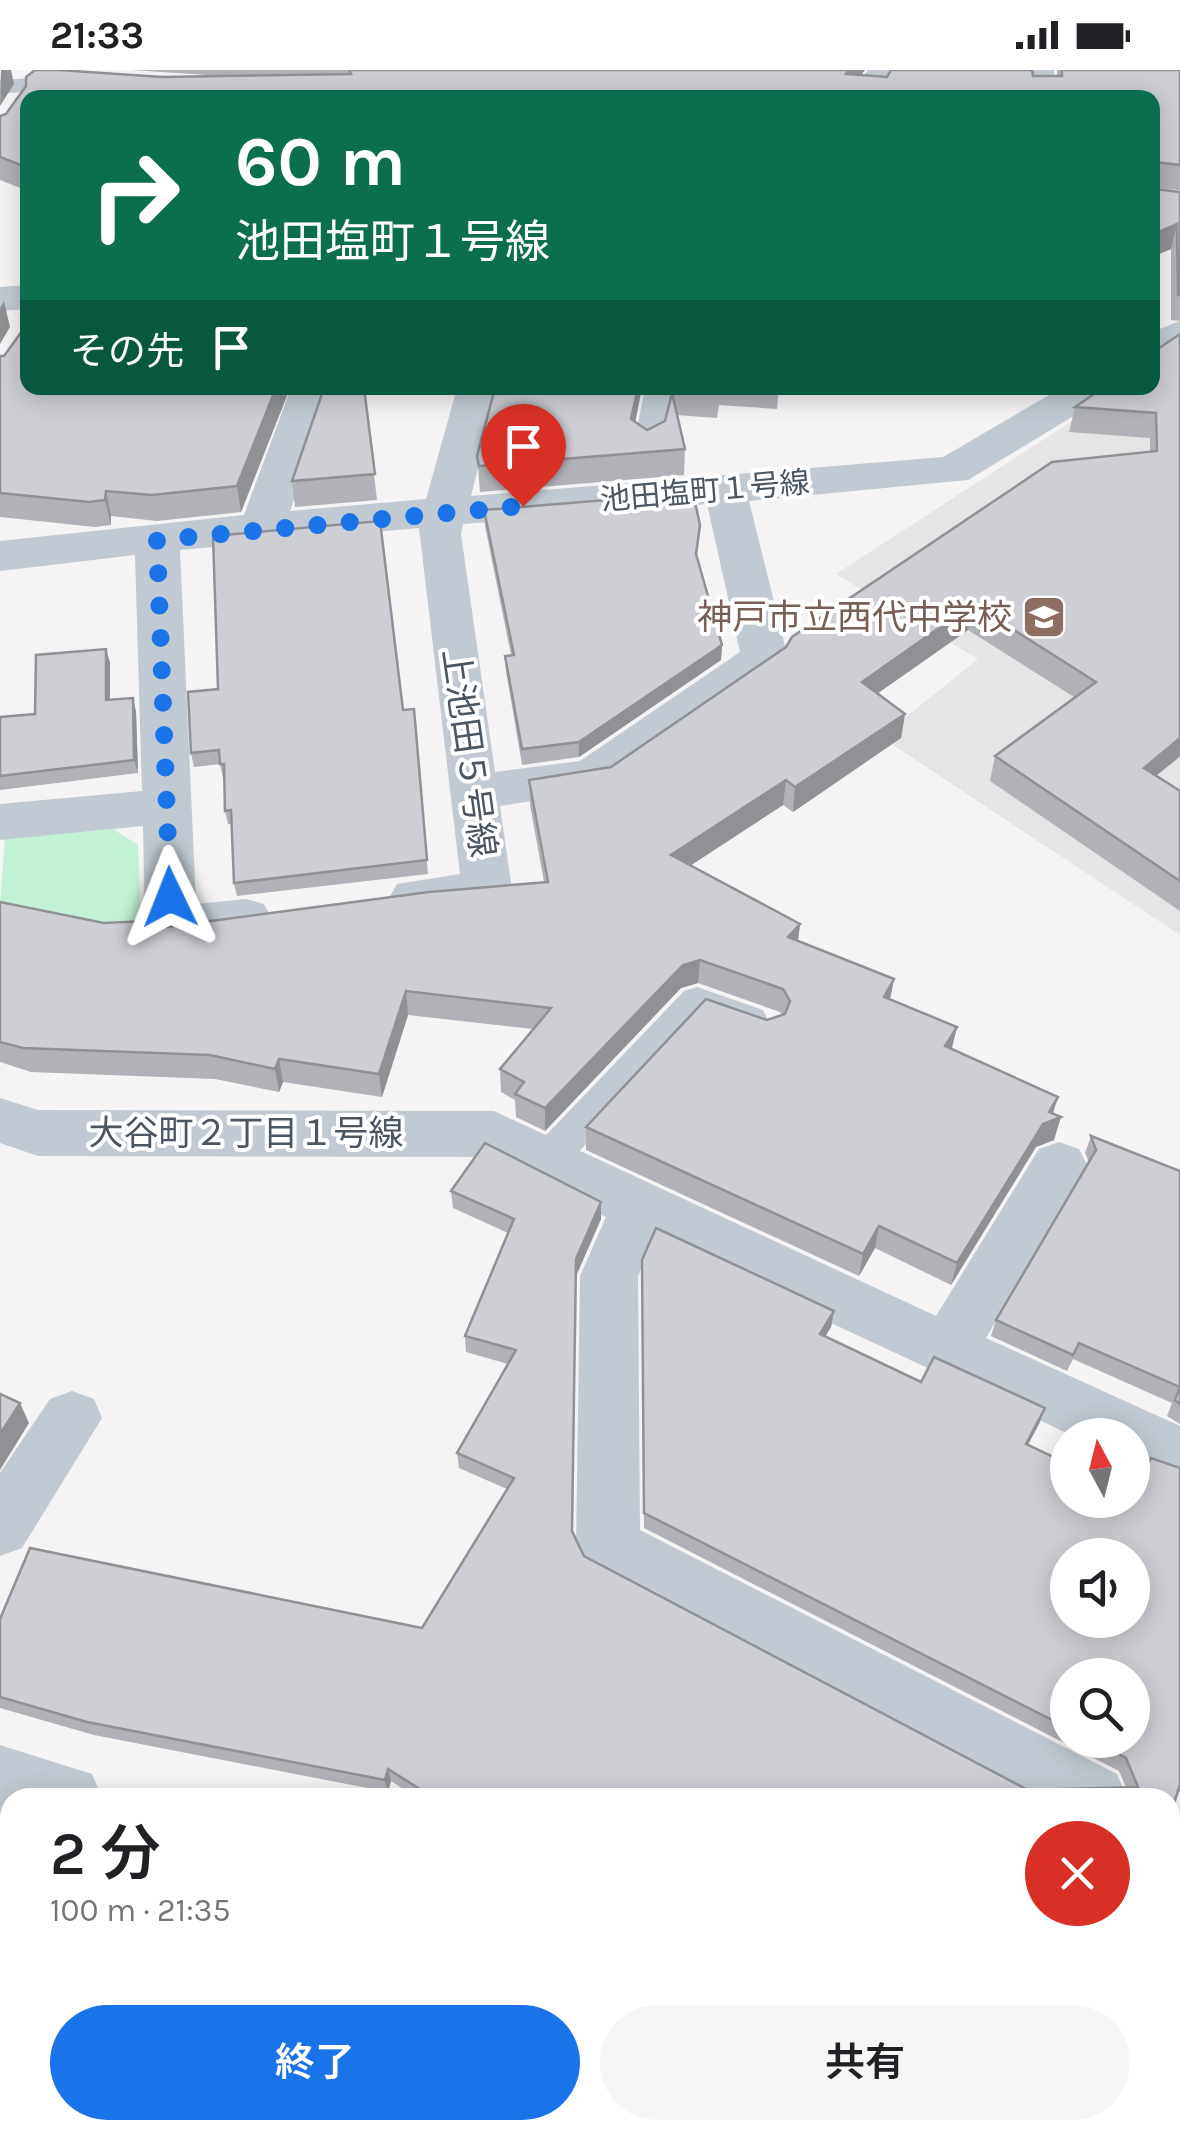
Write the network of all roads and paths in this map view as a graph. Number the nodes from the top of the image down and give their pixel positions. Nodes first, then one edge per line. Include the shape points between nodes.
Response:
1 (22, 80) edge
2 (74, 81) edge
3 (10, 116) edge
4 (309, 395) edge
5 (476, 395) edge
6 (658, 395) edge
7 (1078, 395) edge
8 (648, 443) edge
9 (725, 489) junction
10 (446, 512) junction
11 (262, 527) junction
12 (157, 540) junction
13 (0, 556) edge
14 (474, 792) junction
15 (167, 806) junction
16 (0, 822) edge
17 (369, 904) edge
18 (290, 913) edge
19 (766, 1026) edge
20 (0, 1120) edge
21 (546, 1161) junction
22 (1059, 1165) dead end
23 (640, 1207) junction
24 (948, 1349) junction
25 (72, 1418) dead end
26 (1180, 1456) edge
27 (0, 1527) edge
28 (0, 1779) edge
29 (33, 1788) edge
30 (1074, 1788) edge

1 - 2 street
1 - 3 lane
4 - 11 street
5 - 10 street, 上池田５号線
6 - 8 lane
7 - 9 street, 池田塩町１号線 via 953,470
9 - 10 street, 池田塩町１号線
9 - 14 street via 766,658 592,777
10 - 11 street, 池田塩町１号線
10 - 14 street, 上池田５号線 via 439,534
11 - 12 street, 池田塩町１号線
12 - 13 street, 池田塩町１号線
12 - 15 street
14 - 17 street, 上池田５号線 via 487,890
15 - 16 street
15 - 18 street via 171,927
19 - 21 lane via 697,1001
20 - 21 street, 大谷町２丁目１号線 via 38,1133 494,1134
21 - 23 street
22 - 24 street
23 - 24 street
23 - 30 street via 609,1276 608,1546
24 - 26 street
25 - 27 street
28 - 29 street

